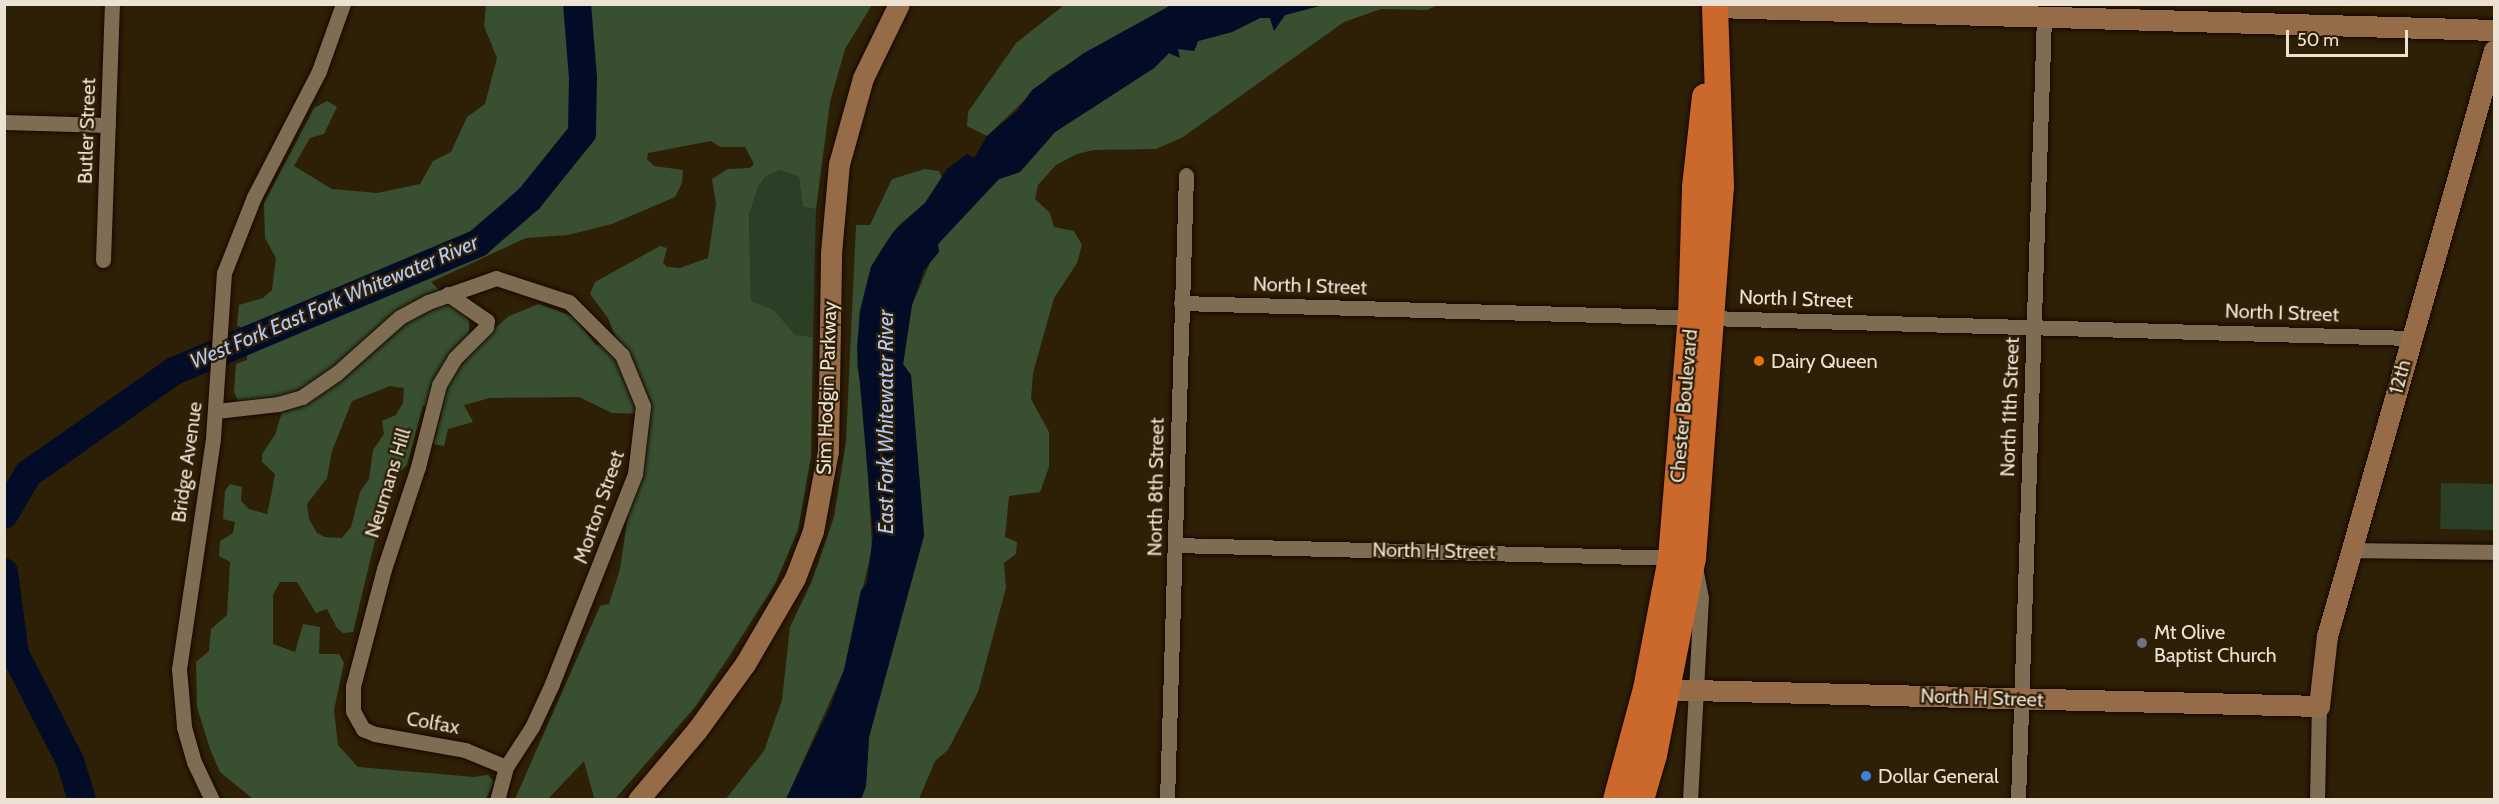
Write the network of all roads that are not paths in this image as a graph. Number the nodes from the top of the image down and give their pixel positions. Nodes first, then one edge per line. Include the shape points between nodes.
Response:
1 (112, 4) edge
2 (343, 4) edge
3 (899, 4) edge
4 (1715, 6) edge
5 (2117, 12) edge
6 (2044, 17) junction
7 (2494, 30) edge
8 (2494, 50) edge
9 (4, 122) edge
10 (108, 125) junction
11 (1186, 175) dead end
12 (103, 260) dead end
13 (448, 294) junction
14 (1181, 303) junction
15 (1701, 318) junction
16 (2033, 327) junction
17 (2410, 338) junction
18 (216, 411) junction
19 (1175, 545) junction
20 (2354, 550) junction
21 (2494, 552) edge
22 (1682, 558) junction
23 (1657, 689) junction
24 (1696, 689) junction
25 (2022, 700) junction
26 (2319, 706) junction
27 (355, 720) joint
28 (506, 767) junction
29 (212, 800) edge
30 (497, 800) edge
31 (638, 800) edge
32 (1167, 800) edge
33 (1617, 800) edge
34 (1641, 800) edge
35 (1690, 800) edge
36 (2018, 800) edge
37 (2317, 800) edge

1 - 10 street, Butler Street
2 - 18 street, Bridge Avenue via 319,71 232,245 224,273
3 - 31 street, Sim Hodgin Parkway via 863,78 839,164 831,253 828,451 813,531 795,578 745,664 697,730
4 - 6 street
4 - 15 highway, Chester Boulevard via 1695,187
5 - 6 street
5 - 7 street
6 - 16 street, North 11th Street
8 - 17 street, 12th
9 - 10 street
10 - 12 street, Butler Street
11 - 14 street, North 8th Street
13 - 18 street, Morton Street via 400,317 337,373 302,397 278,404
13 - 27 street, Neumans Hill via 487,321 439,385 353,686
13 - 28 street, Morton Street via 496,278 569,302 622,354 643,406 641,450 611,543 532,727
14 - 15 street, North I Street
14 - 19 street, North 8th Street
15 - 16 street, North I Street
15 - 22 highway, Chester Boulevard
16 - 17 street, North I Street
16 - 25 street, North 11th Street
17 - 20 street, 12th
18 - 29 street, Bridge Avenue via 179,669 184,726 194,762
19 - 22 street, North H Street
19 - 32 street, North 8th Street
20 - 21 street
20 - 26 street, 12th via 2327,636
22 - 23 highway, Chester Boulevard
22 - 24 street, Chester Boulevard via 1701,598
23 - 24 street, North H Street
23 - 33 highway, Chester Boulevard
23 - 34 highway, Chester Boulevard
24 - 25 street, North H Street
24 - 35 street, Chester Boulevard
25 - 26 street, North H Street
25 - 36 street, North 11th Street
26 - 37 street
27 - 28 street, Colfax via 375,734 465,750
28 - 30 street, Morton Street

